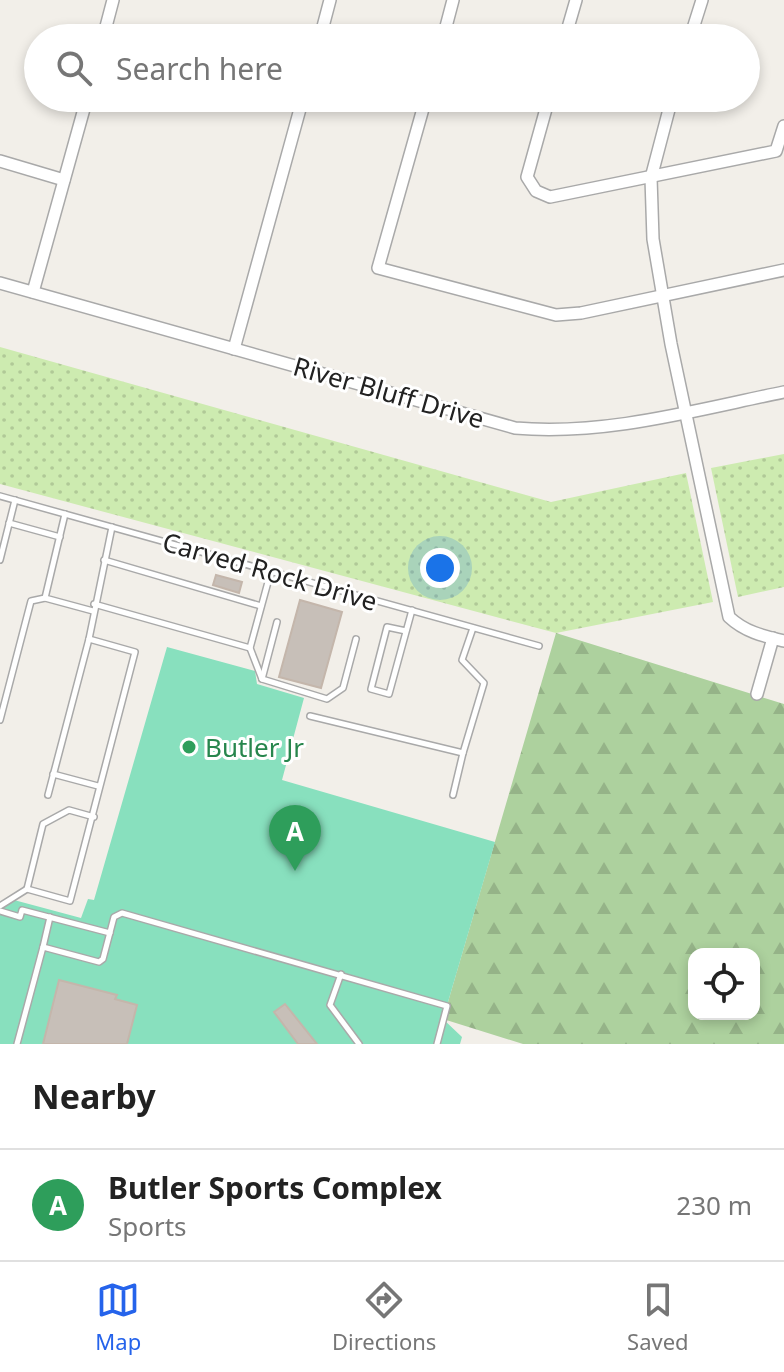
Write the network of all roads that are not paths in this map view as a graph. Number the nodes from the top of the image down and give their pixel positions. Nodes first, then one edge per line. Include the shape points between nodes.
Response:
1 (113, 0) edge
2 (330, 0) edge
3 (453, 0) edge
4 (576, 0) edge
5 (702, 0) edge
6 (107, 24) edge
7 (324, 24) edge
8 (447, 24) edge
9 (569, 24) edge
10 (694, 24) edge
11 (83, 112) edge
12 (299, 112) edge
13 (422, 112) edge
14 (545, 112) edge
15 (668, 112) edge
16 (784, 126) edge
17 (0, 161) edge
18 (651, 178) junction
19 (64, 180) junction
20 (784, 270) edge
21 (0, 283) edge
22 (33, 292) junction
23 (662, 296) junction
24 (234, 349) junction
25 (784, 392) edge
26 (686, 412) junction
27 (0, 496) edge
28 (15, 500) junction
29 (65, 514) junction
30 (9, 523) junction
31 (112, 527) junction
32 (60, 537) junction
33 (0, 560) edge
34 (104, 560) junction
35 (271, 571) junction
36 (45, 598) junction
37 (261, 606) junction
38 (94, 607) junction
39 (412, 610) junction
40 (277, 622) dead end
41 (473, 628) junction
42 (406, 631) junction
43 (89, 639) junction
44 (356, 639) dead end
45 (778, 640) edge
46 (539, 646) dead end
47 (250, 648) junction
48 (262, 679) junction
49 (757, 694) dead end
50 (310, 716) dead end
51 (0, 720) edge
52 (463, 753) junction
53 (53, 774) junction
54 (98, 786) junction
55 (48, 795) dead end
56 (453, 795) dead end
57 (94, 817) junction
58 (27, 889) junction
59 (0, 909) edge
60 (50, 917) junction
61 (110, 933) junction
62 (43, 947) junction
63 (341, 974) junction
64 (17, 1044) edge
65 (359, 1044) edge
66 (437, 1044) edge

1 - 6 street
2 - 7 street
3 - 8 street
4 - 9 street
5 - 10 street
11 - 19 street
12 - 24 street
13 - 23 street via 378,268 556,315
14 - 18 street via 527,177 536,191 550,197
15 - 18 street
16 - 18 street via 776,151
17 - 19 street
18 - 23 street
19 - 22 street
20 - 23 street
21 - 22 street, River Bluff Drive
22 - 24 street, River Bluff Drive
23 - 26 street
24 - 26 street, River Bluff Drive via 515,428 581,430
25 - 26 street, River Bluff Drive
26 - 45 street via 729,617 739,627
27 - 28 lane, Carved Rock Drive
28 - 29 lane, Carved Rock Drive
28 - 30 lane
29 - 31 lane, Carved Rock Drive
29 - 32 lane
30 - 32 lane
30 - 33 lane
31 - 34 lane
31 - 35 lane, Carved Rock Drive
32 - 36 lane
34 - 37 lane
34 - 38 lane
35 - 37 lane
35 - 39 lane, Carved Rock Drive
36 - 38 lane
36 - 51 lane via 31,601
37 - 47 lane
38 - 43 lane
38 - 47 lane
39 - 41 lane, Carved Rock Drive
39 - 42 lane
40 - 48 lane
41 - 46 lane, Carved Rock Drive
41 - 52 lane via 462,660 484,683
42 - 42 lane via 389,694 371,689 387,627
43 - 53 lane
43 - 54 lane via 135,652
44 - 48 lane via 343,688 327,699
45 - 49 street
47 - 48 lane
50 - 52 lane
52 - 56 lane
53 - 54 lane
53 - 55 lane
54 - 57 lane
57 - 58 lane via 69,810 43,824
57 - 58 lane via 70,901
58 - 59 lane
59 - 60 lane via 20,917 22,910
60 - 61 lane
60 - 62 lane
61 - 62 lane via 99,962
61 - 63 lane via 114,917 122,913
62 - 64 lane
63 - 65 lane via 330,1005
63 - 66 lane via 447,1006

